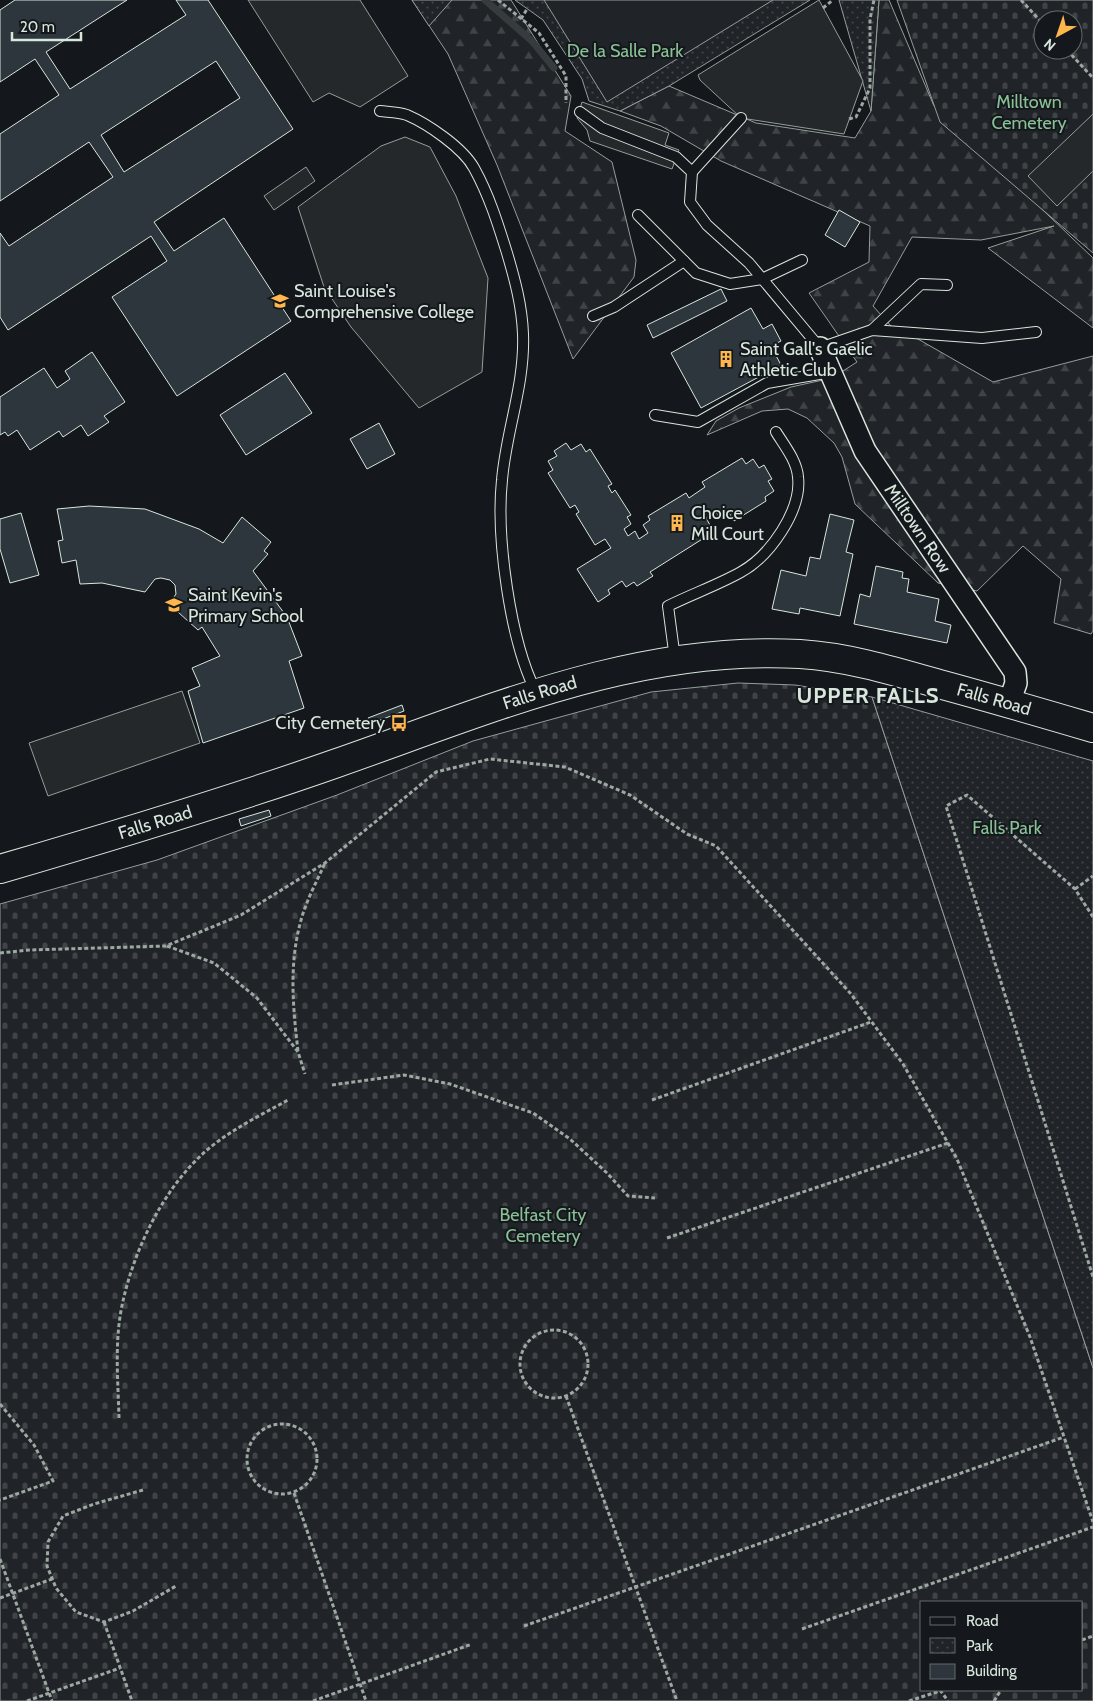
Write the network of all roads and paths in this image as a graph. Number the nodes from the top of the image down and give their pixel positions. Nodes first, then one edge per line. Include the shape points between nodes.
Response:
1 (498, 0) edge
2 (833, 0) edge
3 (874, 0) edge
4 (1021, 0) edge
5 (823, 8) dead end
6 (528, 9) dead end
7 (1033, 13) edge
8 (521, 19) junction
9 (1076, 60) edge
10 (1093, 78) edge
11 (380, 110) dead end
12 (580, 112) joint
13 (741, 118) dead end
14 (849, 119) dead end
15 (692, 172) junction
16 (638, 216) dead end
17 (802, 260) dead end
18 (684, 261) junction
19 (762, 279) junction
20 (947, 285) dead end
21 (593, 316) dead end
22 (872, 330) junction
23 (1036, 332) dead end
24 (820, 348) junction
25 (831, 372) junction
26 (655, 415) dead end
27 (776, 432) dead end
28 (676, 660) junction
29 (536, 692) junction
30 (1010, 703) junction
31 (1093, 728) edge
32 (325, 863) junction
33 (0, 869) edge
34 (1093, 876) edge
35 (1074, 889) junction
36 (1093, 917) edge
37 (166, 946) junction
38 (0, 953) edge
39 (872, 1022) junction
40 (298, 1052) junction
41 (305, 1074) dead end
42 (332, 1085) dead end
43 (288, 1100) dead end
44 (652, 1100) dead end
45 (948, 1143) junction
46 (655, 1198) dead end
47 (667, 1238) dead end
48 (1093, 1276) edge
49 (566, 1396) junction
50 (0, 1404) edge
51 (119, 1418) dead end
52 (1064, 1437) junction
53 (143, 1490) dead end
54 (294, 1493) junction
55 (0, 1500) edge
56 (1093, 1522) edge
57 (1093, 1527) edge
58 (0, 1559) edge
59 (52, 1579) junction
60 (176, 1586) dead end
61 (636, 1586) junction
62 (12, 1593) junction
63 (0, 1598) edge
64 (104, 1622) junction
65 (524, 1626) dead end
66 (802, 1629) dead end
67 (472, 1644) dead end
68 (120, 1668) junction
69 (360, 1684) junction
70 (937, 1691) edge
71 (49, 1693) junction
72 (27, 1701) edge
73 (52, 1701) edge
74 (132, 1701) edge
75 (313, 1701) edge
76 (366, 1701) edge
77 (677, 1701) edge
78 (909, 1701) edge

1 - 8 path
2 - 5 path
3 - 14 path via 870,19 870,88 856,117
4 - 7 path
6 - 8 path
8 - 12 path via 539,33 566,76 565,102
9 - 10 path
11 - 29 lane via 406,114 448,140 474,166 495,214 519,295 523,335 521,376 502,480 501,529 515,630 527,674
12 - 15 lane via 602,128 676,157
13 - 15 lane
15 - 19 lane via 690,202 707,225
16 - 18 lane
17 - 19 lane
18 - 19 lane via 696,273 730,284
18 - 21 lane via 614,307
19 - 24 lane
20 - 22 lane via 921,284
22 - 23 lane via 982,338
22 - 24 lane
24 - 25 street, Milltown Row
25 - 26 lane via 767,383 698,422
25 - 30 street, Milltown Row via 865,451 1015,672 1016,683
27 - 28 lane via 798,475 798,493 788,523 743,571 668,606
28 - 29 main road, Falls Road
28 - 30 main road, Falls Road via 772,654 832,658
29 - 33 main road, Falls Road via 183,816
30 - 31 main road, Falls Road
32 - 37 path via 241,915
32 - 39 path via 436,772 490,759 564,767 630,795 687,834 716,846 851,994
32 - 40 path via 300,923 292,968
34 - 35 path
35 - 36 path
35 - 48 path via 967,795 946,806
37 - 38 path
37 - 40 path via 214,963 257,998
39 - 44 path
39 - 45 path via 903,1064
40 - 41 path
42 - 46 path via 404,1075 450,1084 533,1113 570,1139 628,1196
43 - 51 path via 243,1125 207,1151 178,1183 156,1216 135,1261 122,1302 117,1357
45 - 47 path
45 - 52 path via 1030,1337
49 - 49 path via 556,1398 534,1392 522,1374 522,1352 536,1335 558,1330 569,1333 582,1344 588,1360 583,1382
49 - 61 path
50 - 55 path via 34,1445 53,1481
52 - 56 path
52 - 61 path
53 - 59 path via 63,1516 48,1542 47,1566
54 - 54 path via 270,1493 251,1478 246,1455 257,1434 267,1427 278,1424 300,1429 315,1446 317,1457 312,1479
54 - 69 path
57 - 66 path
58 - 62 path
59 - 62 path
59 - 64 path via 76,1612
60 - 64 path via 133,1611
61 - 65 path
61 - 77 path
62 - 63 path
62 - 71 path
64 - 68 path
67 - 69 path
68 - 71 path
68 - 74 path
69 - 75 path
69 - 76 path
70 - 78 path
71 - 72 path
71 - 73 path

